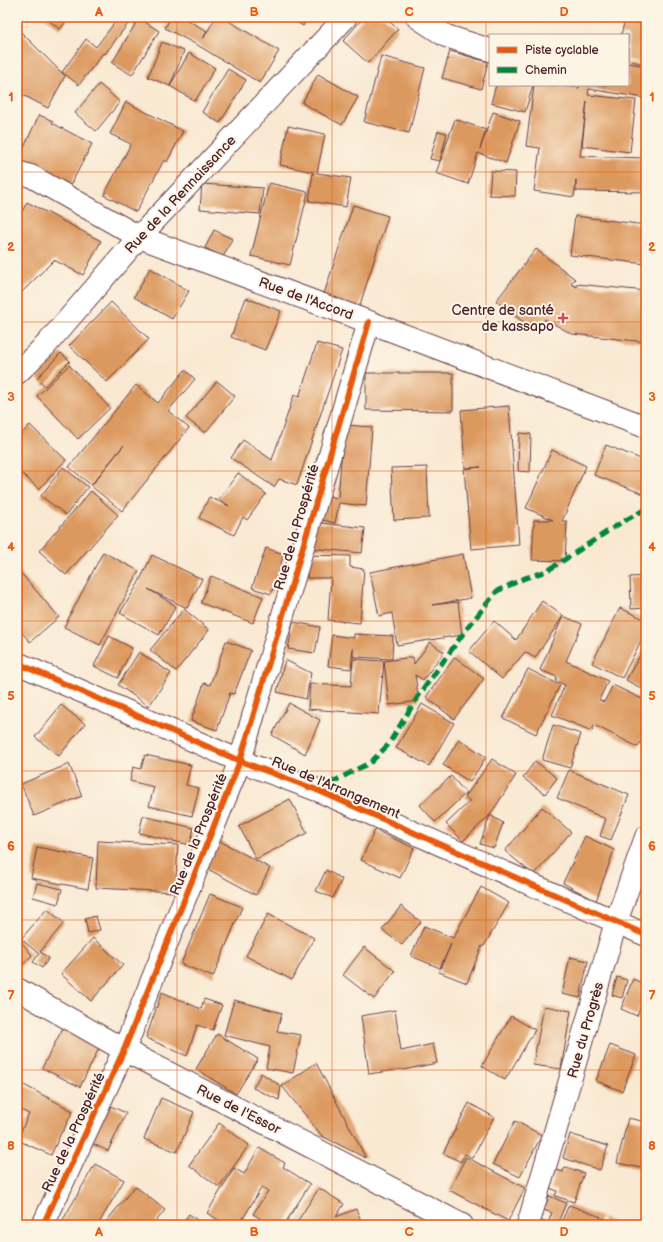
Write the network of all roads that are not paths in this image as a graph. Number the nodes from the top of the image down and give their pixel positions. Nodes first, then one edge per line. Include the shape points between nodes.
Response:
1 (346, 17) edge
2 (418, 17) edge
3 (489, 50) edge
4 (17, 172) edge
5 (139, 237) junction
6 (369, 322) junction
7 (17, 373) edge
8 (646, 427) edge
9 (17, 663) edge
10 (240, 761) junction
11 (646, 837) edge
12 (616, 922) junction
13 (646, 935) edge
14 (17, 989) edge
15 (124, 1050) junction
16 (43, 1225) edge
17 (462, 1225) edge
18 (528, 1225) edge

1 - 5 street, Rue de la Rennaissance
2 - 3 street via 446,36
4 - 5 street, Rue de l'Accord via 31,176
5 - 6 street, Rue de l'Accord
5 - 7 street, Rue de la Rennaissance via 46,345
6 - 8 street, Rue de l'Accord
6 - 10 street, Rue de la Prospérité
9 - 10 street, Rue de l'Arrangement
10 - 12 street, Rue de l'Arrangement via 317,790
10 - 15 street, Rue de la Prospérité
11 - 12 street, Rue du Progrès
12 - 13 street, Rue de l'Arrangement
12 - 18 street, Rue du Progrès
14 - 15 street, Rue de l'Essor
15 - 16 street, Rue de la Prospérité
15 - 17 street, Rue de l'Essor

